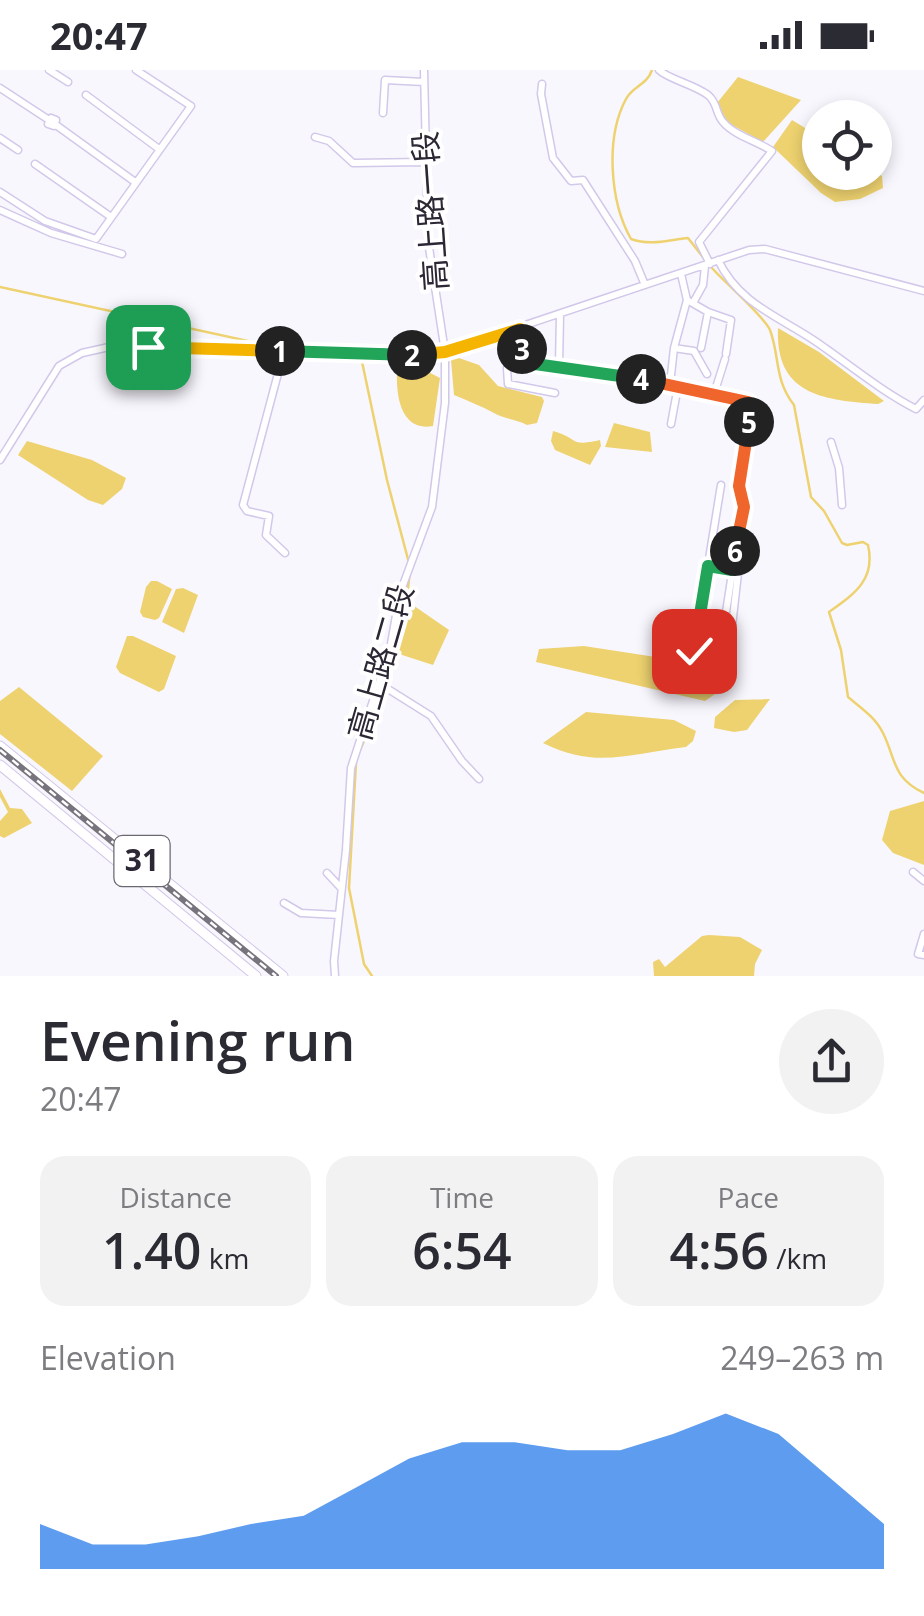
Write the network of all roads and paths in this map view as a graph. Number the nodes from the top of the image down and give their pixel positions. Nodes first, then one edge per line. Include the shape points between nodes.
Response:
1 (49, 70) edge
2 (136, 70) edge
3 (424, 70) edge
4 (658, 70) edge
5 (68, 82) dead end
6 (424, 82) junction
7 (542, 84) dead end
8 (0, 88) edge
9 (86, 95) dead end
10 (196, 97) dead end
11 (191, 106) junction
12 (384, 113) dead end
13 (315, 137) dead end
14 (0, 138) edge
15 (158, 148) junction
16 (18, 150) dead end
17 (424, 162) junction
18 (35, 164) dead end
19 (136, 182) junction
20 (5, 195) edge
21 (0, 210) edge
22 (112, 217) junction
23 (122, 254) dead end
24 (711, 263) junction
25 (681, 274) junction
26 (645, 285) junction
27 (924, 291) edge
28 (690, 302) junction
29 (708, 312) junction
30 (560, 315) junction
31 (520, 329) junction
32 (674, 348) junction
33 (702, 348) dead end
34 (279, 352) junction
35 (445, 352) junction
36 (559, 365) junction
37 (506, 368) dead end
38 (707, 374) dead end
39 (674, 386) junction
40 (555, 393) dead end
41 (714, 394) junction
42 (924, 400) edge
43 (671, 424) dead end
44 (831, 442) dead end
45 (1, 454) edge
46 (721, 485) dead end
47 (842, 506) dead end
48 (744, 507) junction
49 (285, 552) dead end
50 (708, 566) junction
51 (732, 570) junction
52 (694, 651) dead end
53 (382, 686) junction
54 (0, 746) edge
55 (0, 766) edge
56 (479, 780) dead end
57 (912, 872) dead end
58 (327, 874) dead end
59 (924, 880) edge
60 (342, 889) junction
61 (284, 902) dead end
62 (339, 915) junction
63 (924, 934) edge
64 (924, 955) edge
65 (256, 976) edge
66 (284, 976) edge
67 (335, 976) edge

1 - 5 street
2 - 11 street
3 - 6 street, 高上路一段
4 - 24 street via 710,96 725,124 772,152 699,242
6 - 12 street via 384,80
6 - 17 street, 高上路一段
7 - 26 street via 557,166 574,182 582,180
8 - 19 street
9 - 15 street
10 - 11 street
11 - 15 street
13 - 17 street via 353,163
14 - 16 street
15 - 19 street
17 - 35 street, 高上路一段
18 - 22 street
19 - 22 street
20 - 22 street via 45,221 96,239
21 - 23 street
24 - 25 street
24 - 27 street via 765,249
24 - 28 street
24 - 42 street via 779,322 916,409
25 - 26 street
25 - 28 street
26 - 30 street
28 - 29 street
28 - 32 street
29 - 33 street
29 - 41 street via 731,320
30 - 31 street
30 - 36 street
31 - 35 street
31 - 36 street via 525,362
32 - 38 street via 694,351
32 - 39 street
34 - 35 street
34 - 45 street via 109,347 82,353 50,376
34 - 49 street via 243,505 269,516 266,535
35 - 53 street, 高上路二段 via 436,486
36 - 39 street
37 - 40 street via 508,384
39 - 41 street
39 - 43 street
41 - 48 street via 752,406 739,486
44 - 47 street
46 - 50 street
48 - 51 street
48 - 51 street via 723,660
50 - 51 street
50 - 52 street
53 - 56 street via 431,716
53 - 60 street, 高上路二段 via 351,768
54 - 66 main road, 31
55 - 65 main road, 31
57 - 59 street
58 - 60 street
60 - 62 street, 高上路二段
61 - 62 street via 301,913
62 - 67 street, 高上路二段
63 - 64 street via 918,954

